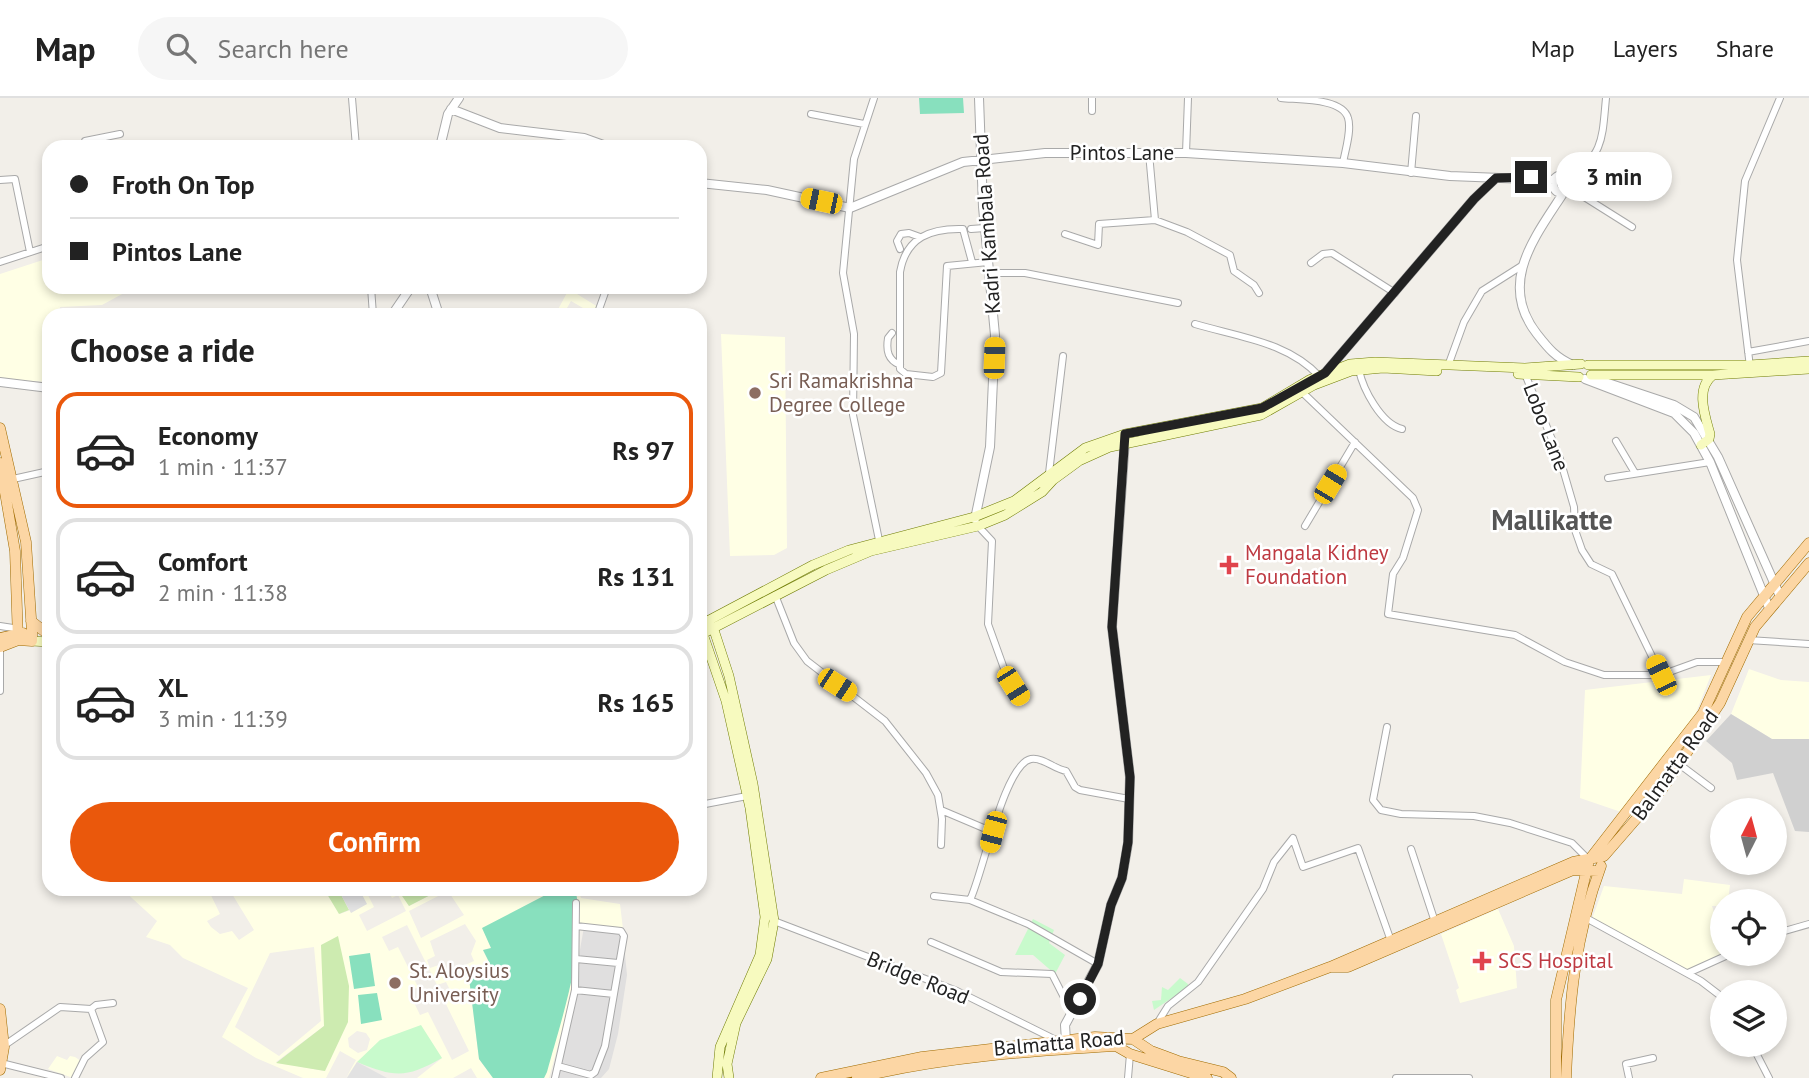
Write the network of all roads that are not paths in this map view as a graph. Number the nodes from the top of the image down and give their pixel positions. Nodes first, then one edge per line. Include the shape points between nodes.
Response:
1 (352, 98) edge
2 (459, 98) edge
3 (874, 98) edge
4 (979, 98) edge
5 (1092, 98) edge
6 (1188, 98) edge
7 (1281, 98) edge
8 (1606, 98) edge
9 (1780, 98) edge
10 (1336, 101) edge
11 (451, 109) junction
12 (1092, 111) dead end
13 (811, 114) dead end
14 (1416, 116) dead end
15 (864, 124) junction
16 (120, 134) dead end
17 (90, 140) edge
18 (355, 140) edge
19 (442, 140) edge
20 (589, 140) edge
21 (1149, 153) junction
22 (1186, 153) junction
23 (981, 159) junction
24 (1343, 163) junction
25 (1411, 173) junction
26 (1496, 178) junction
27 (0, 180) edge
28 (1554, 180) junction
29 (707, 184) edge
30 (1568, 187) junction
31 (850, 208) junction
32 (1156, 220) junction
33 (1632, 227) dead end
34 (971, 229) dead end
35 (985, 229) junction
36 (1065, 234) dead end
37 (920, 237) junction
38 (42, 248) edge
39 (900, 249) dead end
40 (30, 252) junction
41 (0, 262) edge
42 (972, 262) junction
43 (988, 262) junction
44 (1311, 262) dead end
45 (1522, 265) junction
46 (989, 273) junction
47 (1259, 293) dead end
48 (1395, 293) junction
49 (1178, 303) dead end
50 (1195, 324) dead end
51 (892, 333) dead end
52 (1809, 341) edge
53 (1748, 352) junction
54 (1063, 356) dead end
55 (1809, 361) edge
56 (900, 365) junction
57 (1581, 365) junction
58 (1448, 366) junction
59 (1750, 369) junction
60 (1809, 369) edge
61 (1359, 370) junction
62 (1525, 374) junction
63 (1713, 375) junction
64 (1323, 377) junction
65 (1586, 377) junction
66 (0, 382) edge
67 (42, 387) edge
68 (1302, 392) junction
69 (0, 428) edge
70 (1402, 429) dead end
71 (1125, 438) junction
72 (1616, 441) dead end
73 (1355, 442) junction
74 (1705, 442) junction
75 (1710, 462) junction
76 (0, 463) edge
77 (42, 473) edge
78 (1049, 473) junction
79 (1635, 473) junction
80 (1608, 478) dead end
81 (13, 479) junction
82 (976, 521) junction
83 (1305, 526) dead end
84 (879, 540) junction
85 (1809, 543) edge
86 (1809, 563) edge
87 (1775, 585) junction
88 (772, 587) junction
89 (1765, 595) junction
90 (1780, 596) junction
91 (776, 598) junction
92 (1769, 608) junction
93 (30, 621) junction
94 (0, 626) edge
95 (707, 628) edge
96 (707, 628) edge
97 (13, 630) edge
98 (42, 630) edge
99 (707, 632) edge
100 (42, 636) edge
101 (707, 636) edge
102 (32, 637) junction
103 (42, 640) edge
104 (1748, 640) junction
105 (1809, 644) edge
106 (0, 649) edge
107 (1728, 662) junction
108 (1661, 675) junction
109 (0, 691) edge
110 (1021, 699) dead end
111 (1387, 727) dead end
112 (1679, 764) junction
113 (1711, 788) dead end
114 (747, 796) junction
115 (1129, 799) junction
116 (707, 804) edge
117 (941, 810) junction
118 (993, 832) junction
119 (941, 845) dead end
120 (1411, 849) dead end
121 (1604, 856) junction
122 (1588, 865) junction
123 (1599, 872) junction
124 (934, 896) dead end
125 (970, 900) junction
126 (576, 903) dead end
127 (1586, 918) junction
128 (774, 921) junction
129 (1435, 922) junction
130 (576, 926) junction
131 (1809, 926) edge
132 (1787, 931) edge
133 (1391, 940) junction
134 (931, 942) dead end
135 (576, 959) junction
136 (618, 963) junction
137 (1710, 963) edge
138 (1098, 964) junction
139 (1330, 967) junction
140 (1688, 973) junction
141 (1710, 989) edge
142 (575, 990) junction
143 (614, 994) junction
144 (113, 1003) dead end
145 (0, 1009) edge
146 (91, 1009) junction
147 (1072, 1013) junction
148 (1157, 1024) junction
149 (1133, 1039) junction
150 (1063, 1041) junction
151 (2, 1047) edge
152 (1132, 1055) junction
153 (1758, 1057) edge
154 (1653, 1058) dead end
155 (1, 1066) edge
156 (558, 1066) junction
157 (61, 1078) edge
158 (75, 1078) edge
159 (555, 1078) edge
160 (718, 1078) edge
161 (729, 1078) edge
162 (821, 1078) edge
163 (857, 1078) edge
164 (1128, 1078) edge
165 (1207, 1078) edge
166 (1231, 1078) edge
167 (1396, 1078) edge
168 (1469, 1078) edge
169 (1556, 1078) edge
170 (1566, 1078) edge
171 (1629, 1078) edge
172 (1769, 1078) edge

1 - 18 street
2 - 11 street
3 - 15 street
4 - 23 street, Kadri Kambala Road
5 - 12 street
6 - 22 street
7 - 10 street
8 - 30 street via 1602,141 1592,162
9 - 53 street via 1745,181 1737,260
10 - 24 street via 1349,119
11 - 19 street
11 - 20 street via 500,128
13 - 15 street
14 - 25 street
15 - 31 street via 854,159
16 - 17 street
21 - 22 street, Pintos Lane
21 - 23 street, Pintos Lane via 1045,153
21 - 32 street
22 - 24 street, Pintos Lane
23 - 31 street, Pintos Lane
23 - 35 street, Kadri Kambala Road
24 - 25 street, Pintos Lane
25 - 26 street, Pintos Lane
26 - 28 street, Pintos Lane
26 - 48 street
27 - 40 street via 15,179
28 - 30 street, Pintos Lane via 1560,175
28 - 30 street via 1556,190
29 - 31 street via 767,190
30 - 33 street
30 - 45 street
31 - 84 street via 843,264 854,334 853,415
32 - 36 street via 1099,224 1098,245
32 - 47 street via 1230,255 1234,271
34 - 35 street
35 - 43 street, Kadri Kambala Road
37 - 39 street via 901,234 897,241
37 - 42 street via 931,230 963,229
37 - 56 street via 904,256 900,272
38 - 40 street
40 - 41 street
42 - 43 street
42 - 56 street via 945,268 941,373 933,377 906,374
43 - 46 street, Kadri Kambala Road
44 - 48 street via 1332,253
45 - 57 street via 1517,289 1531,326 1559,359
45 - 58 street via 1482,291 1464,322
46 - 49 street via 1025,273
46 - 82 street, Kadri Kambala Road via 995,335 990,434
48 - 64 street
50 - 64 street via 1281,348
51 - 56 street via 888,354
52 - 53 street
53 - 59 street
54 - 78 street
55 - 59 main road
57 - 58 main road
57 - 59 main road
57 - 65 main road via 1577,369
58 - 64 main road via 1375,362 1350,365
59 - 60 main road
59 - 63 main road
61 - 62 main road
61 - 64 main road
61 - 70 street via 1383,415
62 - 65 main road
62 - 108 street, Lobo Lane via 1560,459 1582,550 1591,564 1612,574
63 - 65 main road
63 - 74 main road via 1705,383 1703,398
64 - 68 main road
64 - 71 main road via 1262,408
65 - 74 street via 1675,405 1694,417
66 - 67 street
68 - 71 main road via 1261,415
68 - 73 street
69 - 81 main road
71 - 78 main road via 1085,448
71 - 82 main road via 1079,461 1023,507
71 - 115 street via 1112,627 1121,682
72 - 79 street
73 - 83 street
73 - 108 street via 1413,498 1418,510 1393,574 1388,614 1515,635 1565,662 1604,675
74 - 75 street
74 - 87 street
75 - 79 street
75 - 89 street
76 - 97 main road via 15,551
77 - 81 street
78 - 82 main road via 1014,501
79 - 80 street
81 - 93 main road via 26,542
82 - 84 main road
82 - 91 main road via 871,551
82 - 110 street via 992,541 988,624 1006,674
84 - 88 main road
85 - 87 main road
86 - 90 main road, Balmatta Road
87 - 89 main road
87 - 90 street
88 - 91 street
88 - 96 main road
89 - 92 street
89 - 107 main road via 1747,617
90 - 92 main road, Balmatta Road
91 - 95 main road
91 - 117 street via 794,643 807,661 868,705 900,738 938,795
92 - 104 main road, Balmatta Road
93 - 98 main road
93 - 102 main road
94 - 97 street
97 - 102 main road
97 - 106 main road
99 - 128 main road via 725,662 758,811
100 - 102 main road
101 - 114 main road
102 - 103 main road
104 - 105 street
104 - 112 main road, Balmatta Road via 1720,703
106 - 109 street
107 - 108 street via 1697,662
107 - 122 main road via 1703,713
111 - 122 street via 1373,800 1381,810 1488,817 1572,843
112 - 113 street
112 - 121 main road, Balmatta Road
114 - 116 street
114 - 160 main road via 765,917 760,955 723,1038
115 - 118 street via 1074,788 1066,771 1028,759 1019,765 1007,789
115 - 138 street via 1122,878
117 - 118 street
117 - 119 street
118 - 125 street via 981,879
120 - 129 street
121 - 122 main road, Balmatta Road
121 - 123 main road
122 - 123 main road, Balmatta Road
122 - 129 main road, Balmatta Road via 1573,862
122 - 139 main road, Balmatta Road via 1348,967
122 - 169 main road via 1556,1000
123 - 127 main road
124 - 125 street
125 - 138 street via 1028,924
126 - 130 street
127 - 140 street
127 - 170 main road via 1569,995
128 - 150 street, Bridge Road via 957,991
128 - 161 main road via 767,959 736,1023 727,1064
129 - 133 main road, Balmatta Road
130 - 135 street
130 - 136 street via 622,932
131 - 132 street
133 - 139 main road, Balmatta Road
133 - 148 street via 1358,848 1303,867 1293,838 1198,982 1168,1006
134 - 147 street via 1001,971 1052,974
135 - 136 street
135 - 142 street
136 - 143 street
137 - 140 street
138 - 147 street
139 - 148 main road, Balmatta Road via 1245,999
140 - 141 street
142 - 143 street
142 - 156 street
143 - 156 street via 605,1046 594,1074
144 - 146 street
145 - 151 main road
146 - 151 street via 60,1007
146 - 158 street via 103,1042 85,1058
147 - 150 street
148 - 149 main road, Balmatta Road
149 - 150 main road, Balmatta Road
149 - 152 main road
149 - 166 main road via 1151,1051
150 - 162 main road, Balmatta Road via 922,1057
151 - 155 main road
152 - 163 main road via 1116,1046 1067,1049
152 - 164 street
152 - 165 main road
153 - 172 street
154 - 171 street via 1626,1063
155 - 157 street
156 - 159 street
167 - 168 street

